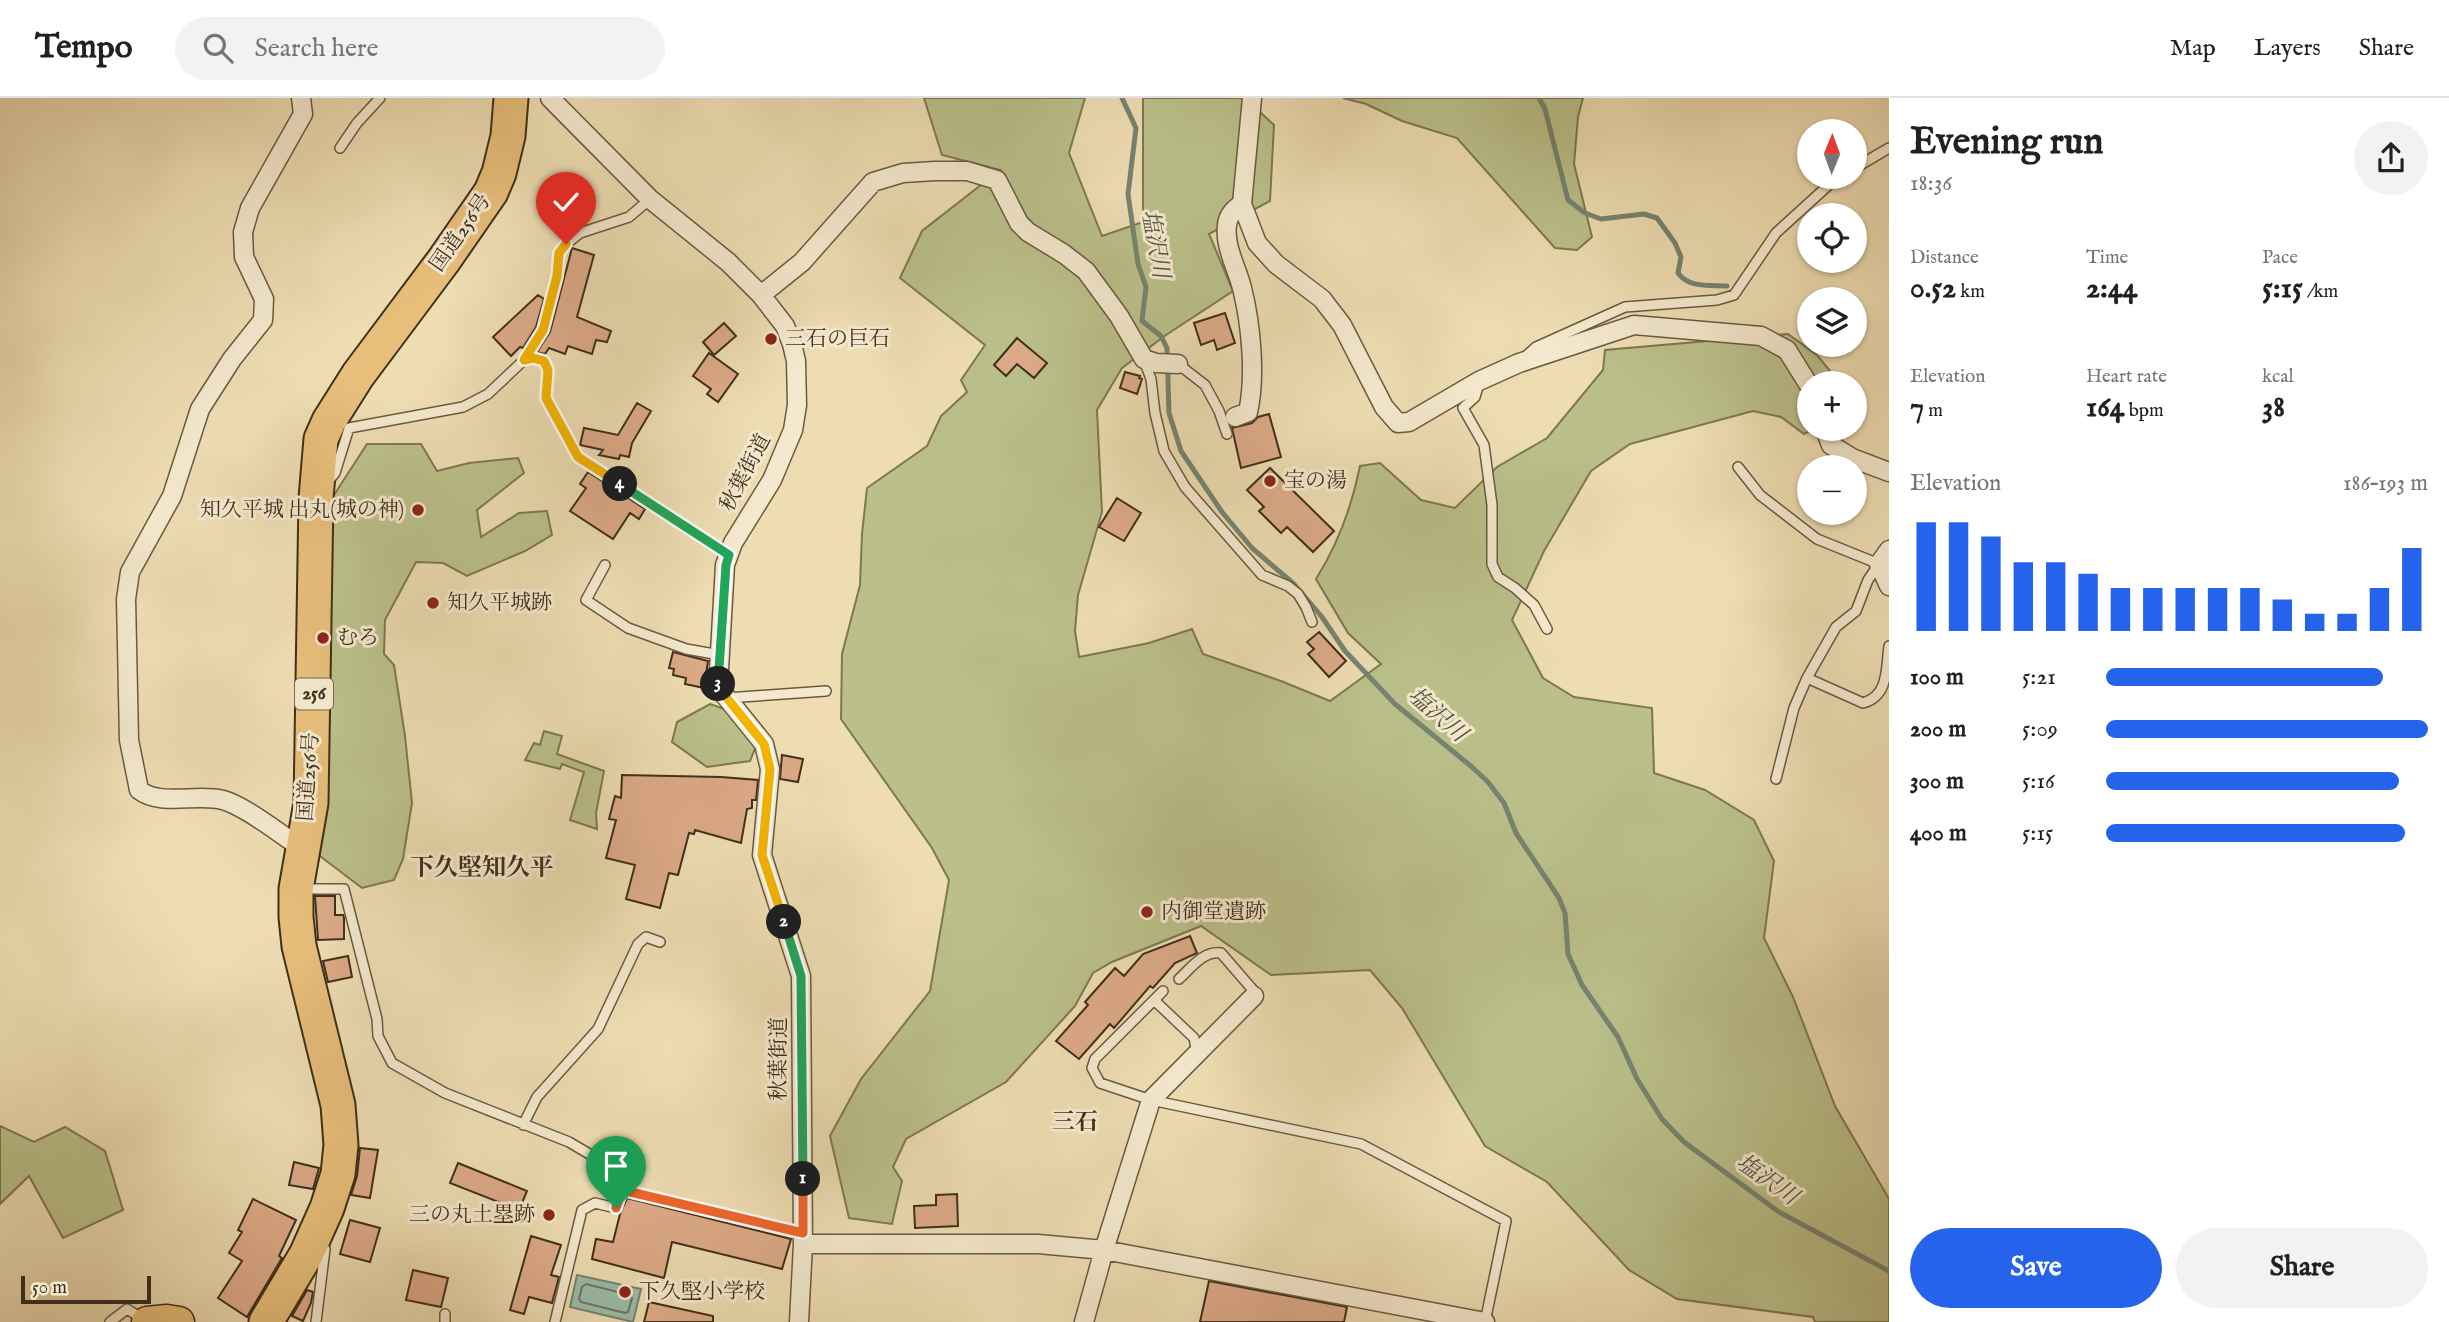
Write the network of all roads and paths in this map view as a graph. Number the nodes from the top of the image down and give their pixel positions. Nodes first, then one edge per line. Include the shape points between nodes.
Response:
1 (301, 98) edge
2 (380, 98) edge
3 (511, 98) edge
4 (550, 98) edge
5 (1252, 98) edge
6 (340, 148) dead end
7 (1889, 148) edge
8 (1867, 161) edge
9 (1824, 189) edge
10 (650, 199) junction
11 (1242, 204) junction
12 (761, 295) junction
13 (524, 360) junction
14 (1150, 361) junction
15 (1519, 363) junction
16 (1178, 364) joint
17 (1800, 371) edge
18 (1479, 381) junction
19 (1235, 416) dead end
20 (1227, 434) dead end
21 (1830, 441) edge
22 (1738, 467) dead end
23 (1889, 472) edge
24 (316, 498) junction
25 (729, 555) junction
26 (1884, 557) edge
27 (605, 565) dead end
28 (1889, 586) edge
29 (1312, 622) dead end
30 (1546, 629) dead end
31 (1889, 646) edge
32 (720, 655) junction
33 (1807, 678) junction
34 (826, 691) dead end
35 (727, 698) junction
36 (1776, 779) dead end
37 (302, 848) junction
38 (296, 889) junction
39 (660, 942) dead end
40 (1179, 979) dead end
41 (1163, 991) dead end
42 (1254, 996) joint
43 (1154, 1000) junction
44 (1197, 1053) junction
45 (1151, 1100) junction
46 (523, 1125) junction
47 (622, 1190) junction
48 (328, 1239) dead end
49 (803, 1239) junction
50 (1104, 1250) junction
51 (110, 1322) edge
52 (147, 1322) edge
53 (179, 1322) edge
54 (266, 1322) edge
55 (316, 1322) edge
56 (555, 1322) edge
57 (799, 1322) edge
58 (1084, 1322) edge
59 (1485, 1322) edge

1 - 37 street via 303,114 250,208 243,232 244,257 264,299 263,320 200,409 172,496 130,572 125,599 130,740 139,790 148,797 225,800
2 - 6 lane
3 - 24 highway, 国道256号 / 256 via 508,136 491,192 329,421 321,439
4 - 10 street, 秋葉街道
5 - 11 street
7 - 8 lane
9 - 15 lane via 1776,233 1734,295 1625,307 1536,347
10 - 12 street, 秋葉街道
10 - 13 lane via 629,216 580,233 566,244 559,253 543,330
11 - 18 street via 1257,243 1276,264 1322,299 1342,325 1384,407 1398,423 1409,422
11 - 19 street via 1226,224 1242,289 1252,393 1248,412
12 - 14 street via 802,262 873,182 903,173 967,172 997,180 1028,232 1086,271
12 - 25 street, 秋葉街道 via 785,326 792,344 797,405 793,430 772,480
13 - 24 lane via 488,394 463,407 349,428 335,473
13 - 25 lane via 544,361 548,370 546,398 578,457
14 - 16 street
14 - 29 lane via 1164,451 1185,487 1262,575 1298,594
15 - 17 street via 1634,325 1760,336 1787,350
15 - 18 street
16 - 20 lane via 1205,385
18 - 30 lane via 1475,397 1463,408 1484,445 1492,505 1492,564 1498,577 1534,606
21 - 23 street via 1852,458
22 - 26 lane via 1760,495 1817,539
24 - 37 highway, 国道256号 / 256 via 311,803
25 - 32 street, 秋葉街道
26 - 28 street
26 - 33 lane via 1868,580 1856,611 1836,626
27 - 32 lane via 586,600 628,628 686,649
31 - 33 lane via 1882,690 1871,701 1863,703
32 - 35 street, 秋葉街道 via 718,687
33 - 36 lane via 1794,708
34 - 35 lane
35 - 49 street, 秋葉街道 via 764,744 770,769 762,855 801,976
37 - 38 highway, 国道256号 / 256
38 - 46 lane via 344,889 378,1036 392,1063 445,1093
38 - 54 highway, 国道256号 / 256 via 299,946 338,1105 341,1145 331,1212
39 - 46 lane via 646,937 638,944 597,1029 537,1097
40 - 42 lane via 1213,951 1221,953
41 - 43 lane
42 - 44 street
43 - 44 lane via 1194,1038
43 - 45 lane via 1095,1059 1092,1068 1100,1083
44 - 45 street
45 - 50 street
45 - 59 lane via 1361,1144 1506,1220
46 - 47 lane via 591,1155
47 - 49 lane
47 - 56 lane via 616,1208 595,1203 582,1210
48 - 55 lane
49 - 50 street via 1038,1244
49 - 57 street, 秋葉街道
50 - 58 street
50 - 59 street
51 - 52 lane via 127,1309
52 - 53 main road

